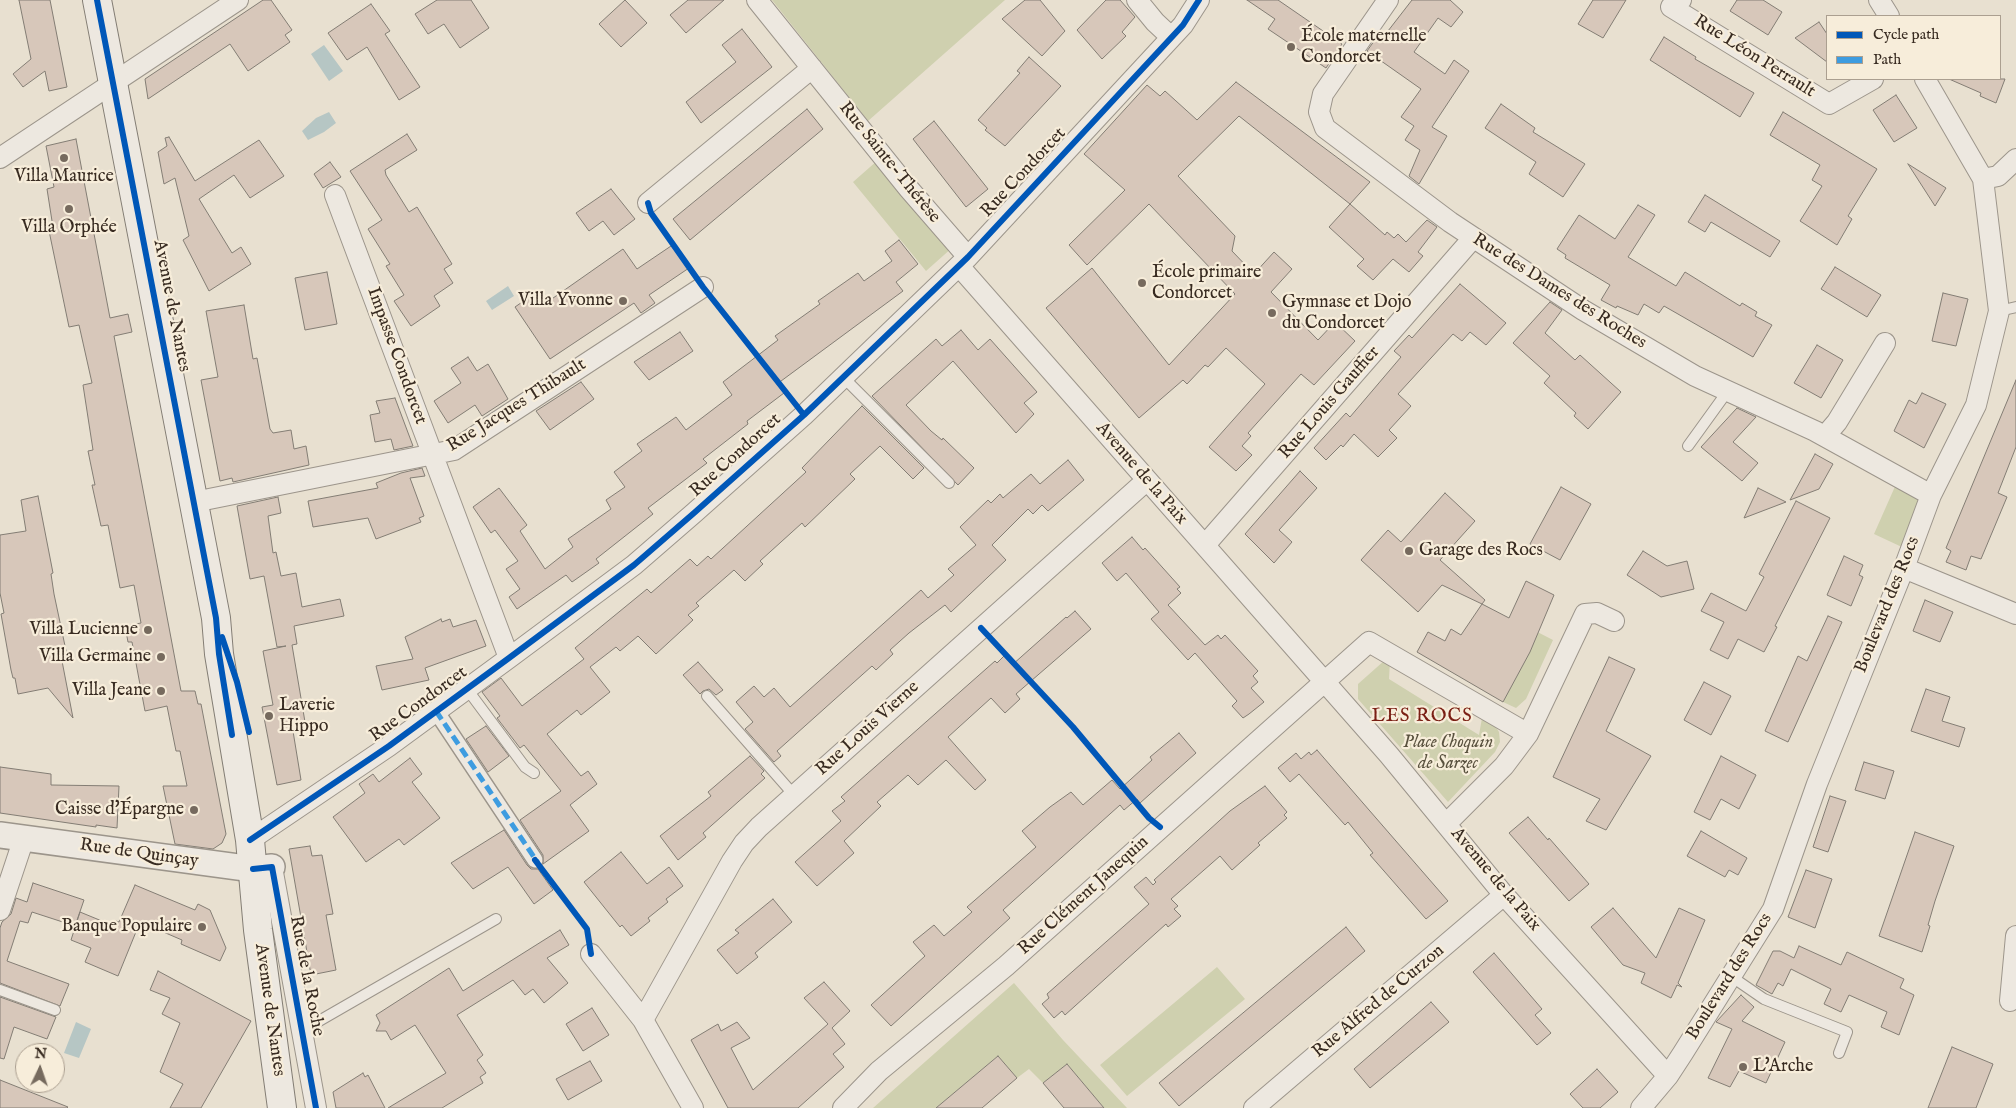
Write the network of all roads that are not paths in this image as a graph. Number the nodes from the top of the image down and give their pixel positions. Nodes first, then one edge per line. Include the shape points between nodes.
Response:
1 (97, 0) edge
2 (238, 0) edge
3 (757, 0) edge
4 (1137, 0) edge
5 (1199, 0) edge
6 (1388, 0) edge
7 (1681, 0) edge
8 (1171, 36) junction
9 (812, 68) junction
10 (1871, 80) edge
11 (1926, 80) edge
12 (113, 84) junction
13 (0, 158) edge
14 (2016, 159) edge
15 (1983, 180) junction
16 (335, 195) dead end
17 (648, 203) dead end
18 (1474, 238) junction
19 (963, 261) junction
20 (703, 287) dead end
21 (2007, 309) edge
22 (1885, 343) dead end
23 (843, 377) junction
24 (1727, 392) junction
25 (1825, 436) junction
26 (1688, 446) dead end
27 (432, 455) junction
28 (1146, 481) junction
29 (949, 483) dead end
30 (1931, 495) junction
31 (194, 502) junction
32 (1205, 545) junction
33 (1904, 568) junction
34 (2016, 614) edge
35 (1614, 621) dead end
36 (509, 658) junction
37 (1324, 683) junction
38 (467, 689) junction
39 (707, 696) dead end
40 (436, 712) junction
41 (1528, 734) junction
42 (534, 773) dead end
43 (794, 795) junction
44 (1447, 824) junction
45 (258, 834) junction
46 (0, 835) edge
47 (24, 838) junction
48 (535, 860) dead end
49 (262, 868) junction
50 (1504, 895) junction
51 (0, 910) edge
52 (496, 919) dead end
53 (2016, 936) edge
54 (591, 954) dead end
55 (1732, 977) junction
56 (0, 990) edge
57 (2010, 1001) dead end
58 (55, 1010) dead end
59 (643, 1020) junction
60 (301, 1025) junction
61 (1839, 1053) dead end
62 (1668, 1076) junction
63 (282, 1108) edge
64 (316, 1108) edge
65 (693, 1108) edge
66 (843, 1108) edge
67 (1254, 1108) edge
68 (1641, 1108) edge

1 - 12 main road, Avenue de Nantes
2 - 12 street
3 - 9 street, Rue Sainte-Thérèse
4 - 8 street
5 - 8 street, Rue Condorcet via 1183,25
6 - 18 street, Rue des Dames des Roches via 1323,94 1319,112 1324,128
7 - 10 street, Rue Léon Perrault via 1671,7 1829,104
8 - 19 street, Rue Condorcet
9 - 17 street
9 - 19 street, Rue Sainte-Thérèse
11 - 15 street, Boulevard des Rocs
12 - 13 street
12 - 31 main road, Avenue de Nantes
14 - 15 street via 1998,176
15 - 21 street, Boulevard des Rocs
16 - 27 street, Impasse Condorcet
18 - 24 street, Rue des Dames des Roches via 1583,310
18 - 32 street, Rue Louis Gauffier
19 - 23 street, Rue Condorcet
19 - 28 street, Avenue de la Paix
20 - 27 street, Rue Jacques Thibault via 454,450
21 - 30 street, Boulevard des Rocs via 1976,405
22 - 25 street
23 - 29 lane
23 - 36 street, Rue Condorcet via 634,565
24 - 25 street, Rue des Dames des Roches
24 - 26 lane
25 - 30 street, Rue des Dames des Roches
27 - 31 street, Rue Jacques Thibault
27 - 36 street, Impasse Condorcet
28 - 32 street, Avenue de la Paix
28 - 43 street, Rue Louis Vierne
30 - 33 street, Boulevard des Rocs
31 - 45 main road, Avenue de Nantes via 216,618 219,654
32 - 37 street, Avenue de la Paix
33 - 34 street
33 - 55 street, Boulevard des Rocs via 1817,784 1773,909
35 - 41 street via 1597,613 1584,614
36 - 38 street, Rue Condorcet
37 - 41 street via 1369,642
37 - 44 street, Avenue de la Paix
37 - 66 street, Rue Clément Janequin via 1006,966 879,1070
38 - 40 street, Rue Condorcet
38 - 42 lane via 525,767
39 - 43 lane
40 - 45 street, Rue Condorcet
40 - 48 street
41 - 44 street via 1504,766
43 - 59 street, Rue Louis Vierne via 744,843
44 - 50 street, Avenue de la Paix
45 - 49 main road, Avenue de Nantes
46 - 47 street, Rue de Quinçay
47 - 49 street, Rue de Quinçay
47 - 51 street
49 - 60 street, Rue de la Roche
49 - 63 main road, Avenue de Nantes via 256,912
50 - 62 street, Avenue de la Paix
50 - 67 street, Rue Alfred de Curzon
52 - 60 lane via 320,1021
53 - 57 street
54 - 59 street
55 - 61 lane via 1764,999 1847,1032
55 - 62 street, Boulevard des Rocs
56 - 58 lane
59 - 65 street
60 - 64 street, Rue de la Roche
62 - 68 street, Boulevard des Rocs

